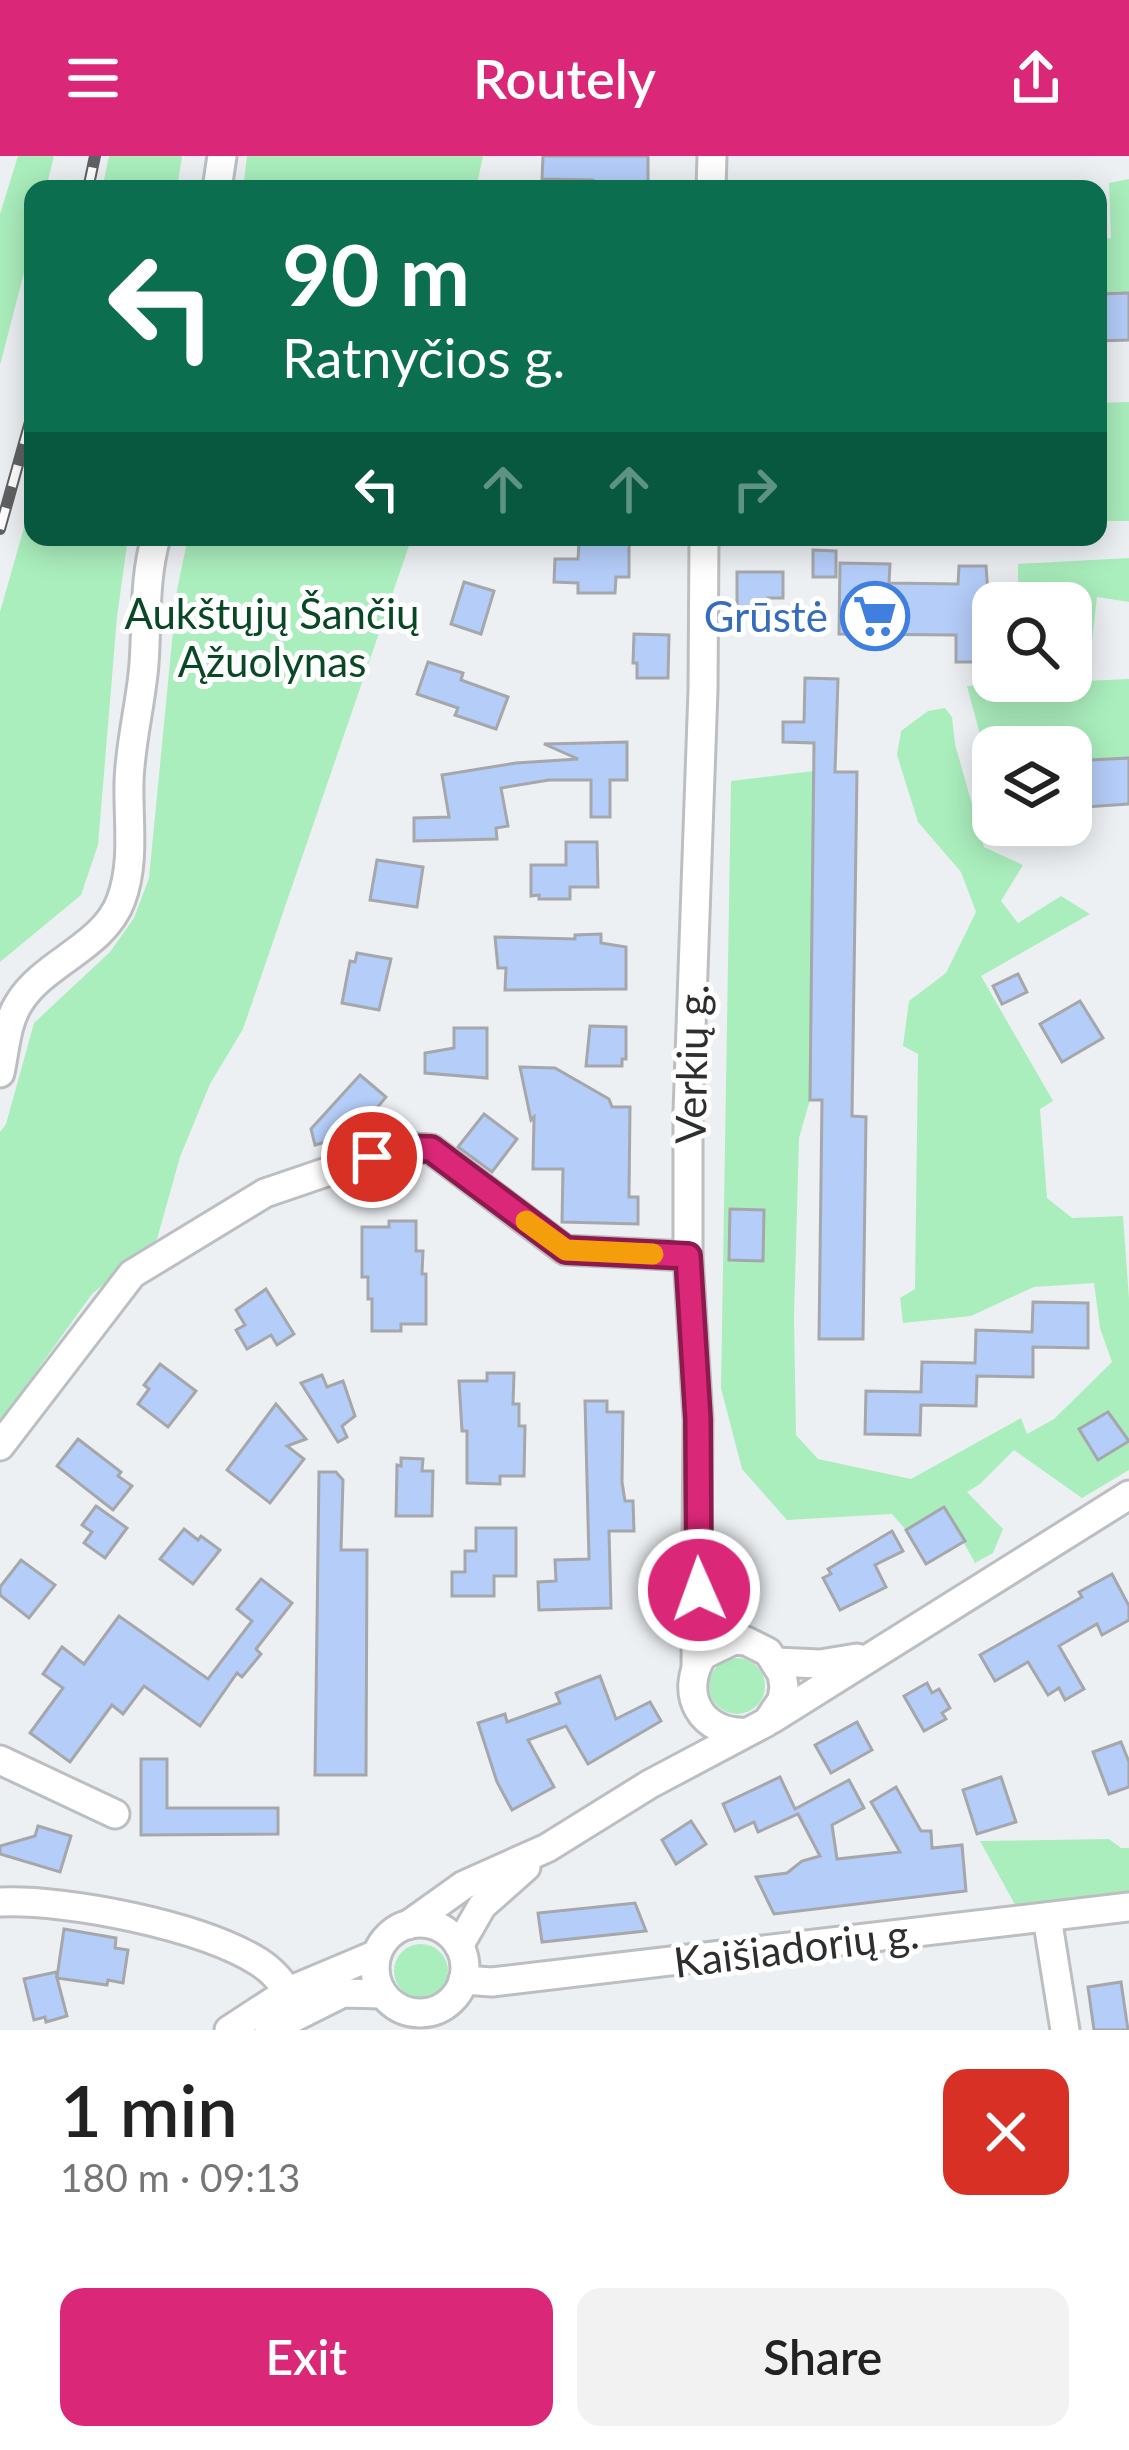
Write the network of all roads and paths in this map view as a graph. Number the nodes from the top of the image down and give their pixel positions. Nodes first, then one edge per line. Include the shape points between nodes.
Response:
1 (153, 546) edge
2 (704, 546) edge
3 (0, 1073) edge
4 (688, 1256) junction
5 (0, 1446) edge
6 (1129, 1495) edge
7 (699, 1590) junction
8 (734, 1640) junction
9 (867, 1656) junction
10 (776, 1662) junction
11 (696, 1665) junction
12 (698, 1710) junction
13 (757, 1727) junction
14 (0, 1760) edge
15 (650, 1784) junction
16 (115, 1814) dead end
17 (547, 1848) junction
18 (0, 1901) edge
19 (1129, 1907) edge
20 (1047, 1917) junction
21 (408, 1925) junction
22 (459, 1946) junction
23 (377, 1954) junction
24 (464, 1980) junction
25 (294, 2002) junction
26 (396, 2012) edge
27 (441, 2018) edge
28 (229, 2030) edge
29 (269, 2030) edge
30 (1065, 2030) edge

1 - 3 street via 129,778 128,876 113,917 19,1002
2 - 4 street, Verkių g.
4 - 5 street via 566,1250 431,1149 400,1148 265,1193 132,1274
4 - 7 street, Verkių g.
6 - 9 street
7 - 8 street
7 - 11 street, Verkių g.
8 - 10 street via 758,1645
8 - 11 street
9 - 10 street
9 - 13 street
10 - 13 street via 782,1700
11 - 12 street via 691,1688
12 - 13 street via 713,1726
12 - 15 street via 685,1744
13 - 15 street
14 - 16 street
15 - 17 street
17 - 21 street via 464,1885
17 - 22 street via 482,1906
18 - 25 street via 64,1904 228,1946 259,1962
19 - 20 street, Kaišiadorių g.
20 - 24 street, Kaišiadorių g.
20 - 30 street
21 - 22 street via 437,1927
21 - 23 street
22 - 24 street
23 - 25 street
23 - 26 street via 374,1968
24 - 27 street
25 - 26 street via 343,1994
25 - 28 street
25 - 29 street
26 - 27 street

